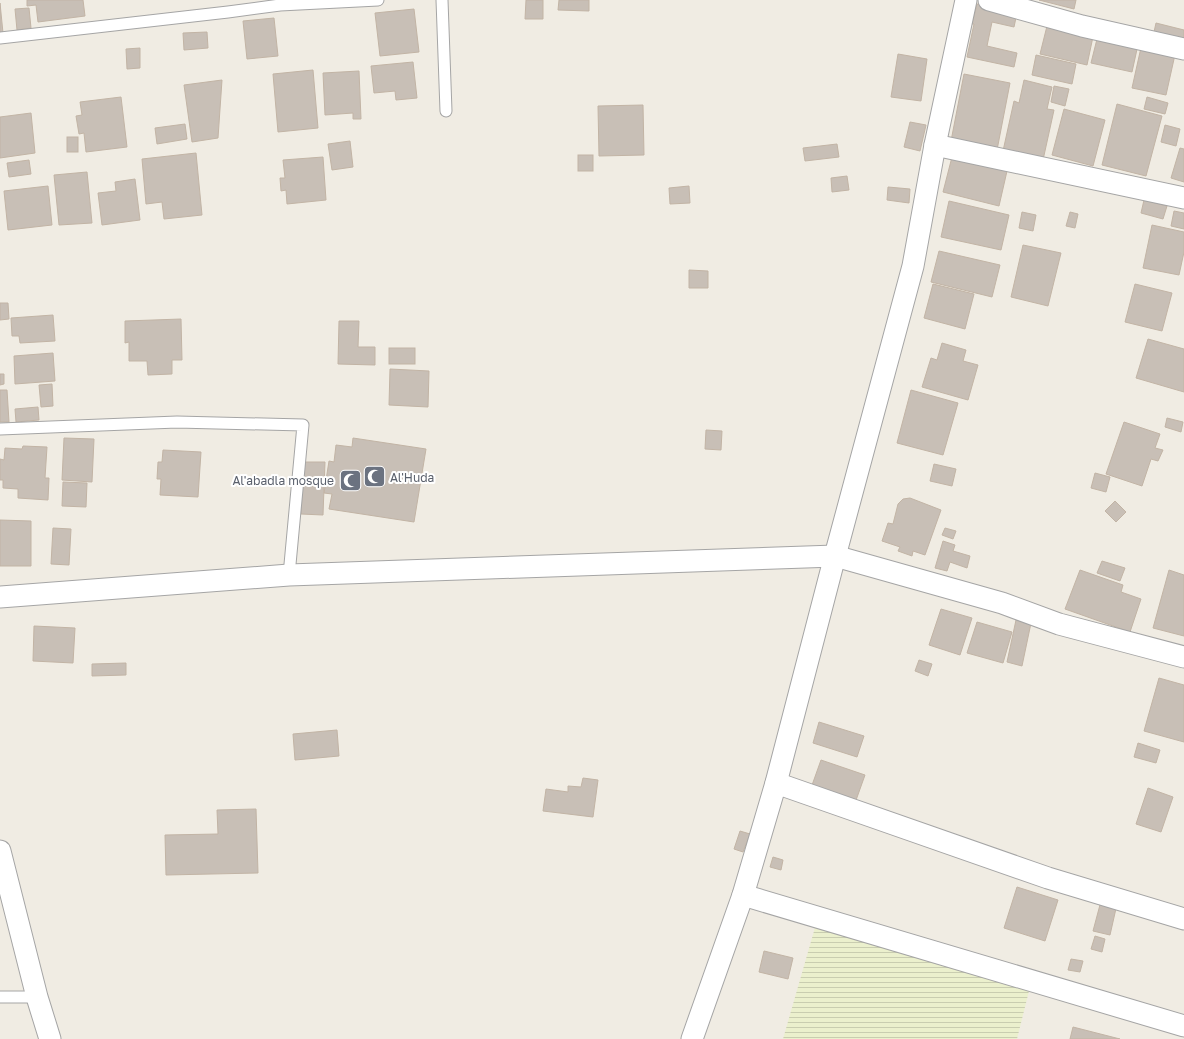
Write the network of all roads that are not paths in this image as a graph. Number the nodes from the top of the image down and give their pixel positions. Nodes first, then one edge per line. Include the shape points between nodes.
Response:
1 (378, 0) edge
2 (442, 0) edge
3 (966, 0) edge
4 (989, 0) edge
5 (0, 38) edge
6 (1184, 49) edge
7 (446, 111) dead end
8 (934, 146) junction
9 (1184, 198) edge
10 (0, 429) edge
11 (835, 556) junction
12 (290, 575) junction
13 (0, 597) edge
14 (1184, 657) edge
15 (776, 783) junction
16 (0, 851) edge
17 (743, 895) junction
18 (1184, 919) edge
19 (0, 997) edge
20 (37, 997) junction
21 (1184, 1026) edge
22 (50, 1039) edge
23 (692, 1039) edge

1 - 5 lane via 280,5
2 - 7 lane
3 - 8 street
4 - 6 street via 1082,26
8 - 9 street
8 - 11 street via 913,266
10 - 12 lane via 177,422 303,425
11 - 12 street
11 - 14 street via 1002,603 1060,624
11 - 15 street
12 - 13 street
15 - 17 street
15 - 18 street via 1048,878
16 - 20 street
17 - 21 street
17 - 23 street
19 - 20 lane
20 - 22 street

